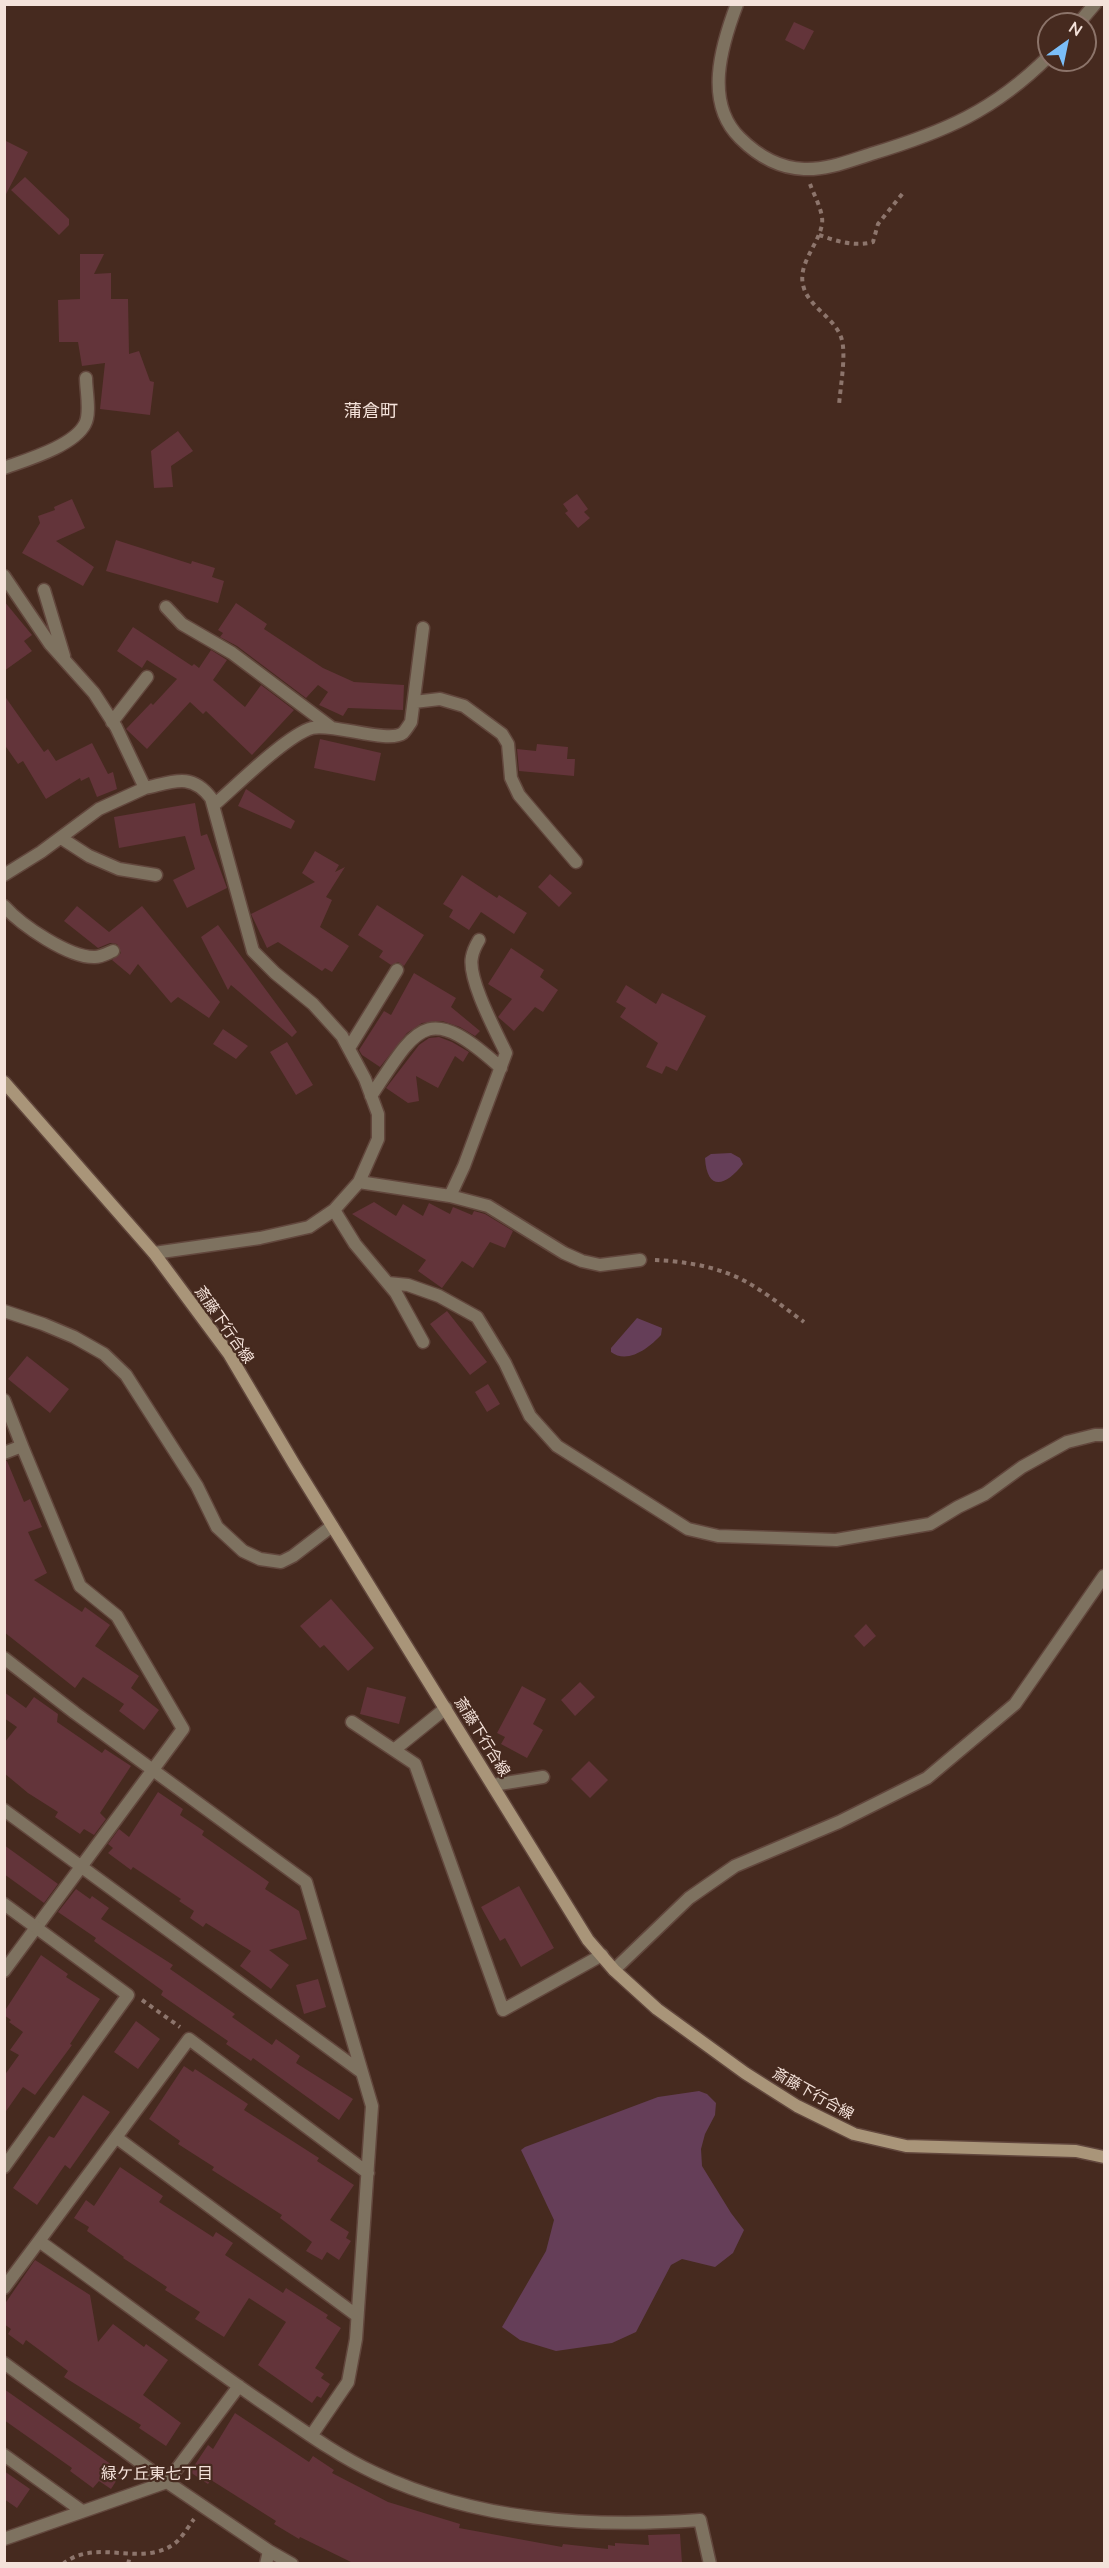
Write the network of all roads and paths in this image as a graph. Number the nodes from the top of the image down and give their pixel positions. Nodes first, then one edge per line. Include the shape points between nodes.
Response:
1 (737, 4) edge
2 (1037, 68) edge
3 (805, 169) junction
4 (903, 194) dead end
5 (819, 235) junction
6 (86, 378) dead end
7 (839, 406) dead end
8 (4, 468) edge
9 (4, 576) edge
10 (44, 590) dead end
11 (166, 607) dead end
12 (423, 628) dead end
13 (65, 660) junction
14 (147, 677) dead end
15 (414, 702) junction
16 (112, 722) junction
17 (333, 729) junction
18 (145, 788) junction
19 (214, 805) junction
20 (61, 838) junction
21 (576, 862) dead end
22 (4, 875) edge
23 (156, 875) dead end
24 (4, 906) edge
25 (479, 939) dead end
26 (113, 951) dead end
27 (397, 970) dead end
28 (349, 1048) junction
29 (501, 1068) junction
30 (4, 1082) edge
31 (371, 1096) junction
32 (358, 1182) junction
33 (450, 1196) junction
34 (334, 1210) junction
35 (154, 1252) junction
36 (640, 1260) joint
37 (388, 1283) junction
38 (4, 1311) edge
39 (804, 1322) dead end
40 (423, 1342) dead end
41 (4, 1400) edge
42 (1104, 1435) edge
43 (22, 1446) junction
44 (4, 1453) edge
45 (332, 1526) junction
46 (1104, 1576) edge
47 (4, 1658) edge
48 (446, 1708) junction
49 (352, 1722) dead end
50 (394, 1750) junction
51 (153, 1771) junction
52 (543, 1777) dead end
53 (494, 1785) junction
54 (4, 1810) edge
55 (84, 1866) junction
56 (4, 1904) edge
57 (36, 1928) junction
58 (602, 1955) junction
59 (614, 1970) junction
60 (4, 1971) edge
61 (128, 1995) junction
62 (189, 2039) junction
63 (360, 2070) junction
64 (117, 2139) junction
65 (1104, 2157) edge
66 (4, 2167) edge
67 (368, 2173) junction
68 (39, 2241) junction
69 (4, 2288) edge
70 (356, 2315) junction
71 (4, 2363) edge
72 (239, 2386) junction
73 (311, 2436) junction
74 (4, 2455) edge
75 (167, 2482) junction
76 (203, 2506) junction
77 (82, 2511) junction
78 (4, 2539) edge
79 (130, 2556) junction
80 (268, 2558) edge
81 (63, 2564) edge
82 (129, 2564) edge
83 (292, 2564) edge
84 (710, 2564) edge

1 - 3 street via 718,76 723,111 735,134 763,157
2 - 3 street via 989,106 943,129 830,166
3 - 5 path via 823,221
4 - 5 path via 878,224 873,242 839,242
5 - 7 path via 804,264 802,284 841,338
6 - 8 street via 86,423 78,435
9 - 13 street
10 - 13 street
11 - 17 street via 182,624 232,653
12 - 15 street
13 - 16 street via 94,693
14 - 16 street
15 - 17 street via 411,722 398,735
15 - 21 street via 440,699 464,706 502,734 508,744 511,778 519,795
16 - 18 street
17 - 19 street via 312,729 299,734
18 - 19 street via 192,781 203,788
18 - 20 street via 99,809
19 - 28 street via 253,951 312,1004
20 - 22 street
20 - 23 street via 119,869
24 - 26 street via 15,918 72,951 97,957
25 - 29 street via 471,970 506,1053
27 - 28 street
28 - 31 street
29 - 31 street via 473,1043 449,1030 430,1029 416,1034 404,1046
29 - 33 street
30 - 35 main road, 斎藤下行合線
31 - 32 street via 378,1114 378,1139
32 - 33 street
32 - 34 street
33 - 36 street via 488,1206 582,1261 600,1265
34 - 35 street via 309,1227 260,1238
34 - 37 street via 355,1244
35 - 45 main road, 斎藤下行合線 via 229,1354
36 - 39 path via 688,1264 727,1274 749,1283
37 - 40 street
37 - 42 street via 408,1285 439,1296 477,1317 530,1416 557,1446 688,1529 718,1536 836,1540 930,1524 1067,1442
38 - 45 street via 74,1337 104,1354 126,1375 197,1486 217,1527 243,1551 280,1562
41 - 43 street
43 - 44 street
43 - 51 street via 80,1586 117,1616 183,1729
45 - 48 main road, 斎藤下行合線
46 - 59 street via 1015,1704 927,1778 839,1822 735,1866 689,1898
47 - 51 street
48 - 50 street
48 - 53 main road, 斎藤下行合線
49 - 50 street
50 - 58 street via 415,1764 503,2010
51 - 55 street
51 - 63 street via 306,1882
52 - 53 street
53 - 58 main road, 斎藤下行合線 via 588,1940
54 - 55 street
55 - 57 street
55 - 63 street
56 - 57 street
57 - 60 street
57 - 61 street
58 - 59 main road, 斎藤下行合線
59 - 65 main road, 斎藤下行合線 via 657,2009 745,2073 797,2106 854,2134 906,2146 1076,2151
61 - 62 path via 136,1996 184,2030
61 - 66 street
62 - 64 street
62 - 67 street
63 - 67 street via 372,2106
64 - 68 street
64 - 70 street
67 - 70 street
68 - 69 street
68 - 72 street
70 - 73 street via 348,2382
71 - 75 street
72 - 73 street
72 - 75 street
73 - 84 street via 375,2474 478,2507 556,2521 648,2524 700,2520
74 - 77 street
75 - 76 street
75 - 77 street
76 - 79 path via 176,2543 163,2552
76 - 80 street
77 - 78 street
79 - 81 path via 86,2552
79 - 82 path
80 - 83 street

